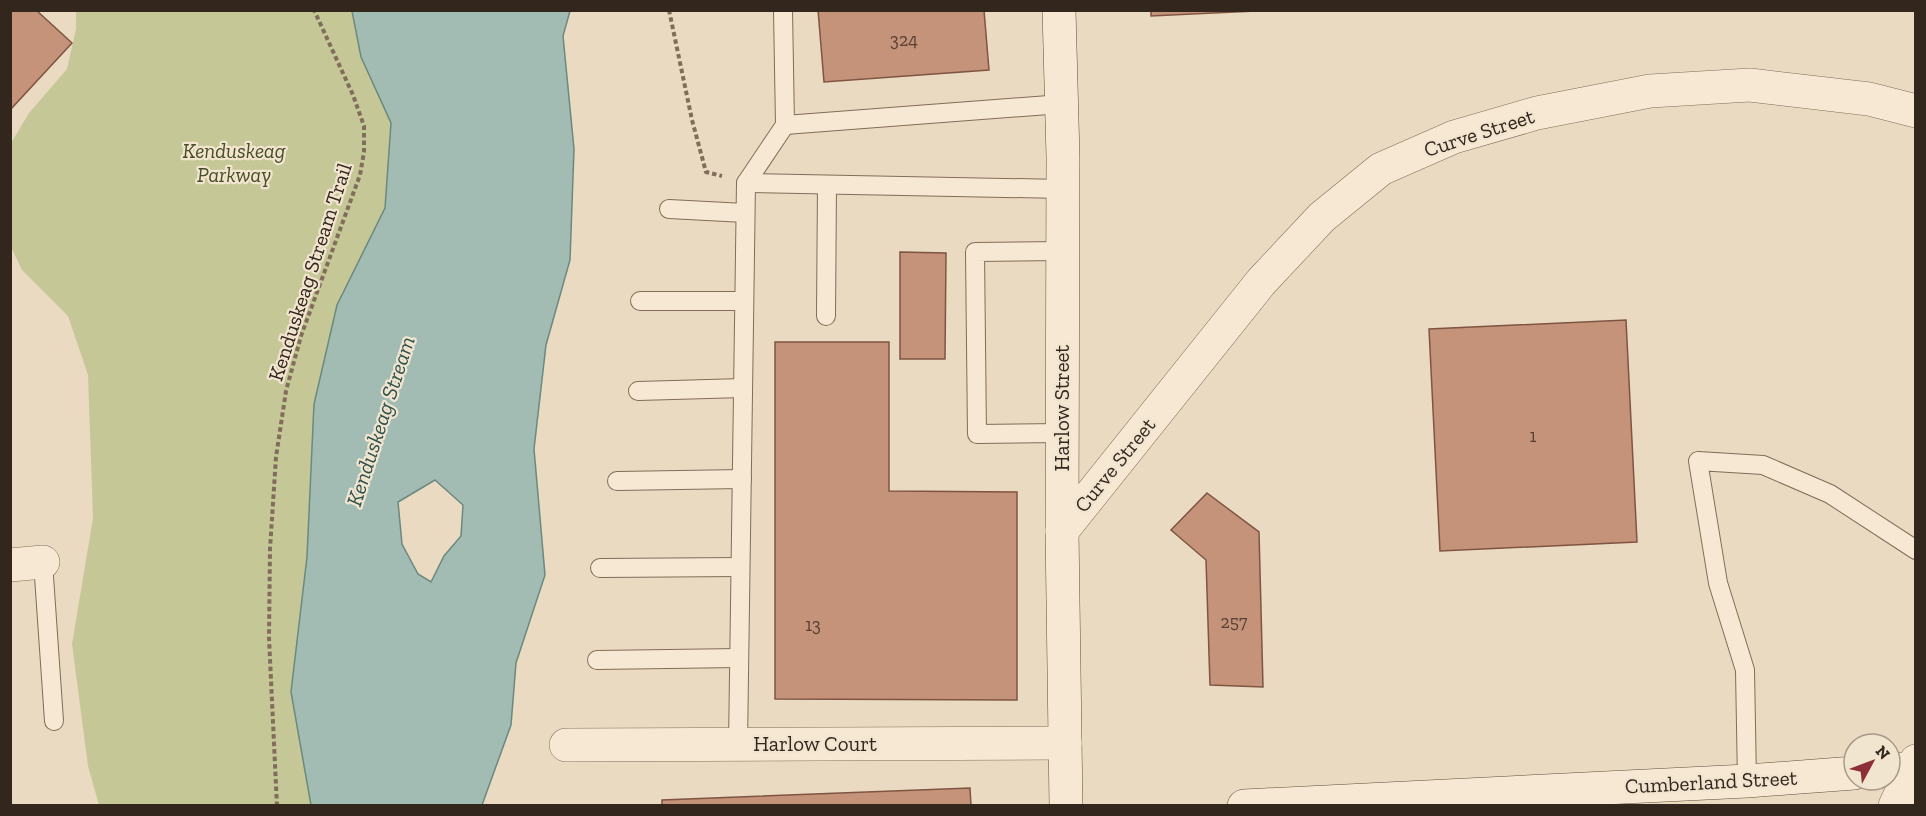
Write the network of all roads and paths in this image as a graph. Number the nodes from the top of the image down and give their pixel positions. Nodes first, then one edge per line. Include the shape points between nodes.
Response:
1 (314, 10) edge
2 (669, 10) edge
3 (783, 10) edge
4 (1059, 10) edge
5 (1062, 104) junction
6 (1916, 111) edge
7 (785, 125) junction
8 (746, 183) junction
9 (826, 184) junction
10 (1063, 189) junction
11 (669, 209) dead end
12 (746, 213) junction
13 (1063, 251) junction
14 (640, 301) dead end
15 (744, 301) junction
16 (826, 316) dead end
17 (743, 388) junction
18 (638, 391) dead end
19 (1062, 433) junction
20 (742, 479) junction
21 (617, 482) dead end
22 (1062, 531) junction
23 (1916, 550) edge
24 (19, 559) edge
25 (740, 567) junction
26 (600, 568) dead end
27 (739, 658) junction
28 (597, 660) dead end
29 (54, 721) dead end
30 (1065, 743) junction
31 (738, 745) junction
32 (566, 746) dead end
33 (1908, 767) edge
34 (1842, 774) edge
35 (1746, 781) junction
36 (277, 806) edge
37 (1066, 806) edge
38 (1244, 806) edge
39 (1895, 806) edge

1 - 36 path, Kenduskeag Stream Trail via 364,126 364,152 360,175 301,336 286,391 276,457 269,638
2 - 8 path via 706,172
3 - 7 lane
4 - 5 street, Harlow Street
5 - 7 lane
5 - 10 street, Harlow Street
6 - 22 street, Curve Street via 1869,99 1750,85 1650,91 1537,113 1454,137 1382,170 1322,217 1261,282
7 - 8 lane
8 - 9 lane
8 - 12 lane
9 - 10 lane
9 - 16 lane
10 - 13 street, Harlow Street
11 - 12 lane
12 - 15 lane
13 - 19 street, Harlow Street
13 - 19 lane via 975,252 977,434
14 - 15 lane
15 - 17 lane
17 - 18 lane
17 - 20 lane
19 - 22 street, Harlow Street
20 - 21 lane
20 - 25 lane
22 - 30 street, Harlow Street
23 - 35 lane via 1830,494 1763,465 1698,461 1718,583 1745,670
24 - 29 lane
25 - 26 lane
25 - 27 lane
27 - 28 lane
27 - 31 lane
30 - 31 street, Harlow Court
30 - 37 street, Harlow Street
31 - 32 street, Harlow Court
33 - 39 street
34 - 35 street, Cumberland Street
35 - 38 street, Cumberland Street

